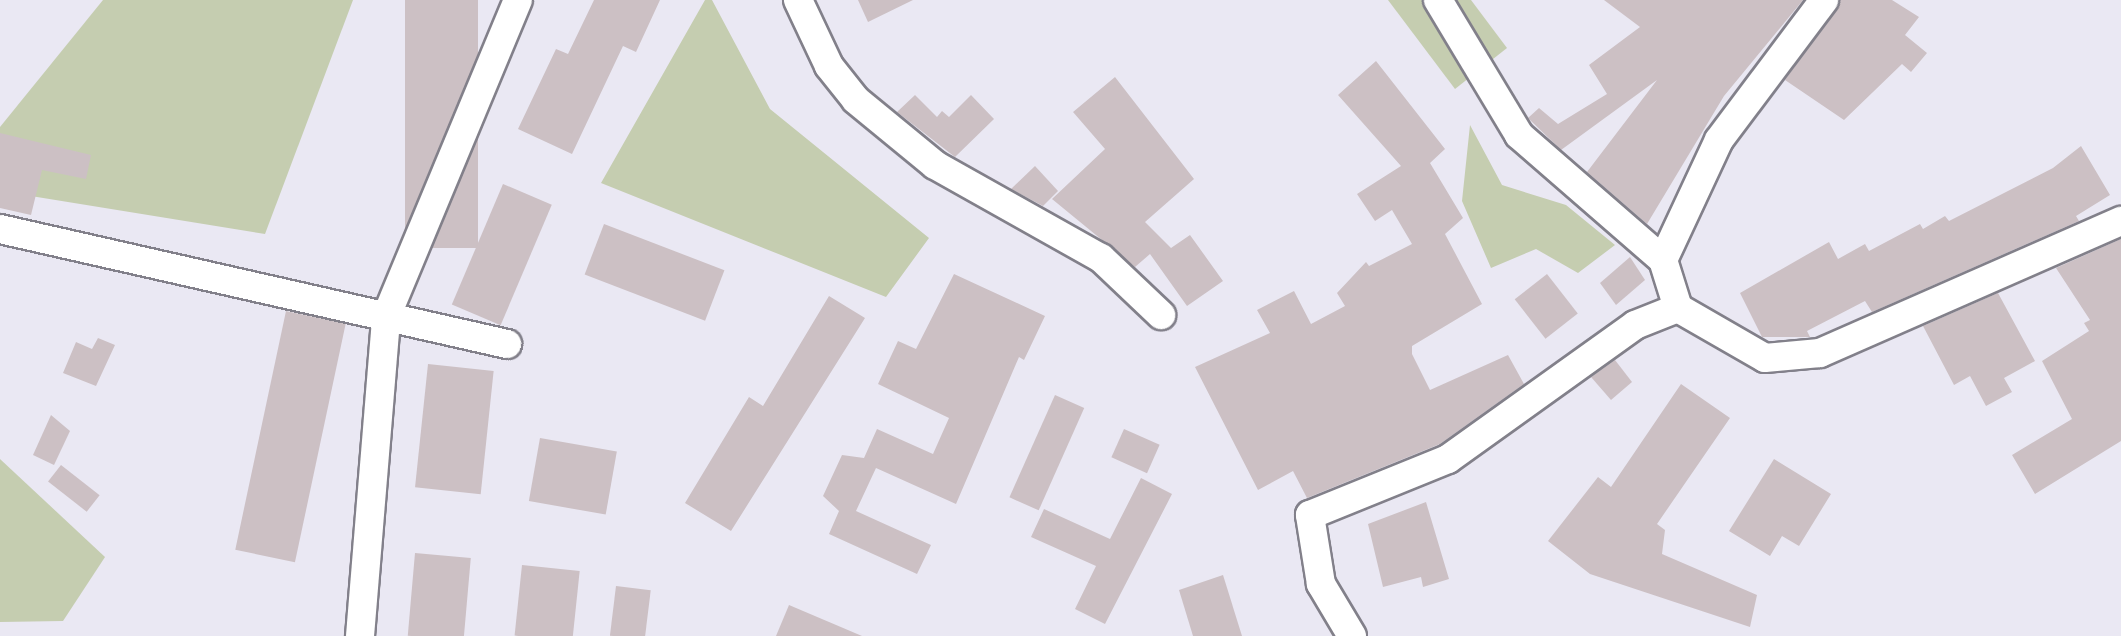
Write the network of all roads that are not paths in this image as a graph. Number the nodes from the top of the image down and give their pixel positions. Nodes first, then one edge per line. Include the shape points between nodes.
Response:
1 (519, 0) edge
2 (799, 0) edge
3 (1438, 0) edge
4 (1824, 0) edge
5 (2121, 221) edge
6 (0, 229) edge
7 (1663, 260) junction
8 (1678, 308) junction
9 (1161, 315) dead end
10 (386, 317) junction
11 (507, 344) dead end
12 (360, 636) edge
13 (1352, 636) edge

1 - 10 street
2 - 9 street via 829,66 856,100 935,165 1101,258
3 - 7 street via 1519,135
4 - 7 street via 1719,140
5 - 8 street via 1820,353 1765,358
6 - 10 street
7 - 8 street
8 - 13 street via 1635,325 1447,459 1310,515 1321,583
10 - 11 street
10 - 12 street

